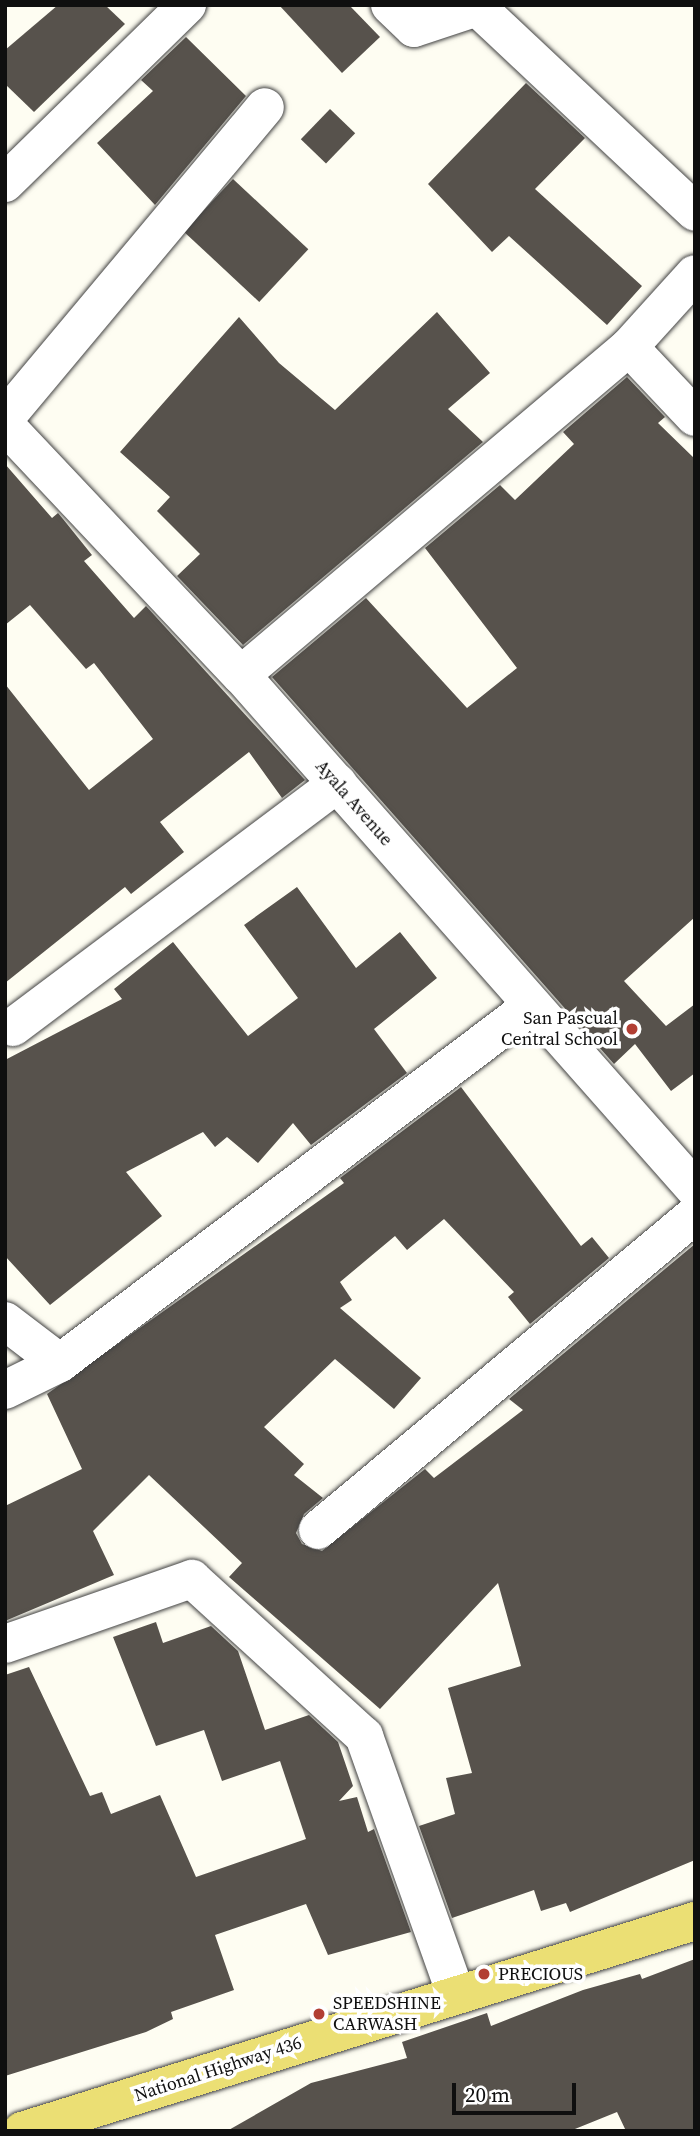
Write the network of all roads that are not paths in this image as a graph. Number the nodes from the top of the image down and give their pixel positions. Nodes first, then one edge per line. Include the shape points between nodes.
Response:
1 (187, 5) edge
2 (390, 5) edge
3 (478, 6) edge
4 (265, 107) dead end
5 (5, 183) edge
6 (695, 212) edge
7 (695, 274) edge
8 (629, 347) junction
9 (695, 416) edge
10 (5, 418) edge
11 (5, 425) edge
12 (241, 676) junction
13 (338, 783) junction
14 (530, 1007) junction
15 (13, 1027) dead end
16 (695, 1189) edge
17 (695, 1215) edge
18 (5, 1321) edge
19 (60, 1363) junction
20 (5, 1390) edge
21 (318, 1530) dead end
22 (5, 1644) edge
23 (695, 1921) edge
24 (456, 1994) junction
25 (22, 2131) edge

1 - 5 street
2 - 3 street via 414,28
3 - 6 street
4 - 10 street
7 - 8 street
8 - 9 street
8 - 12 street
11 - 12 street, Ayala Avenue
12 - 13 street, Ayala Avenue
13 - 14 street, Ayala Avenue
13 - 15 street
14 - 16 street, Ayala Avenue
14 - 19 street
17 - 21 street
18 - 19 street
19 - 20 street
22 - 24 street via 192,1579 364,1736
23 - 24 main road, National Highway 436
24 - 25 main road, National Highway 436

